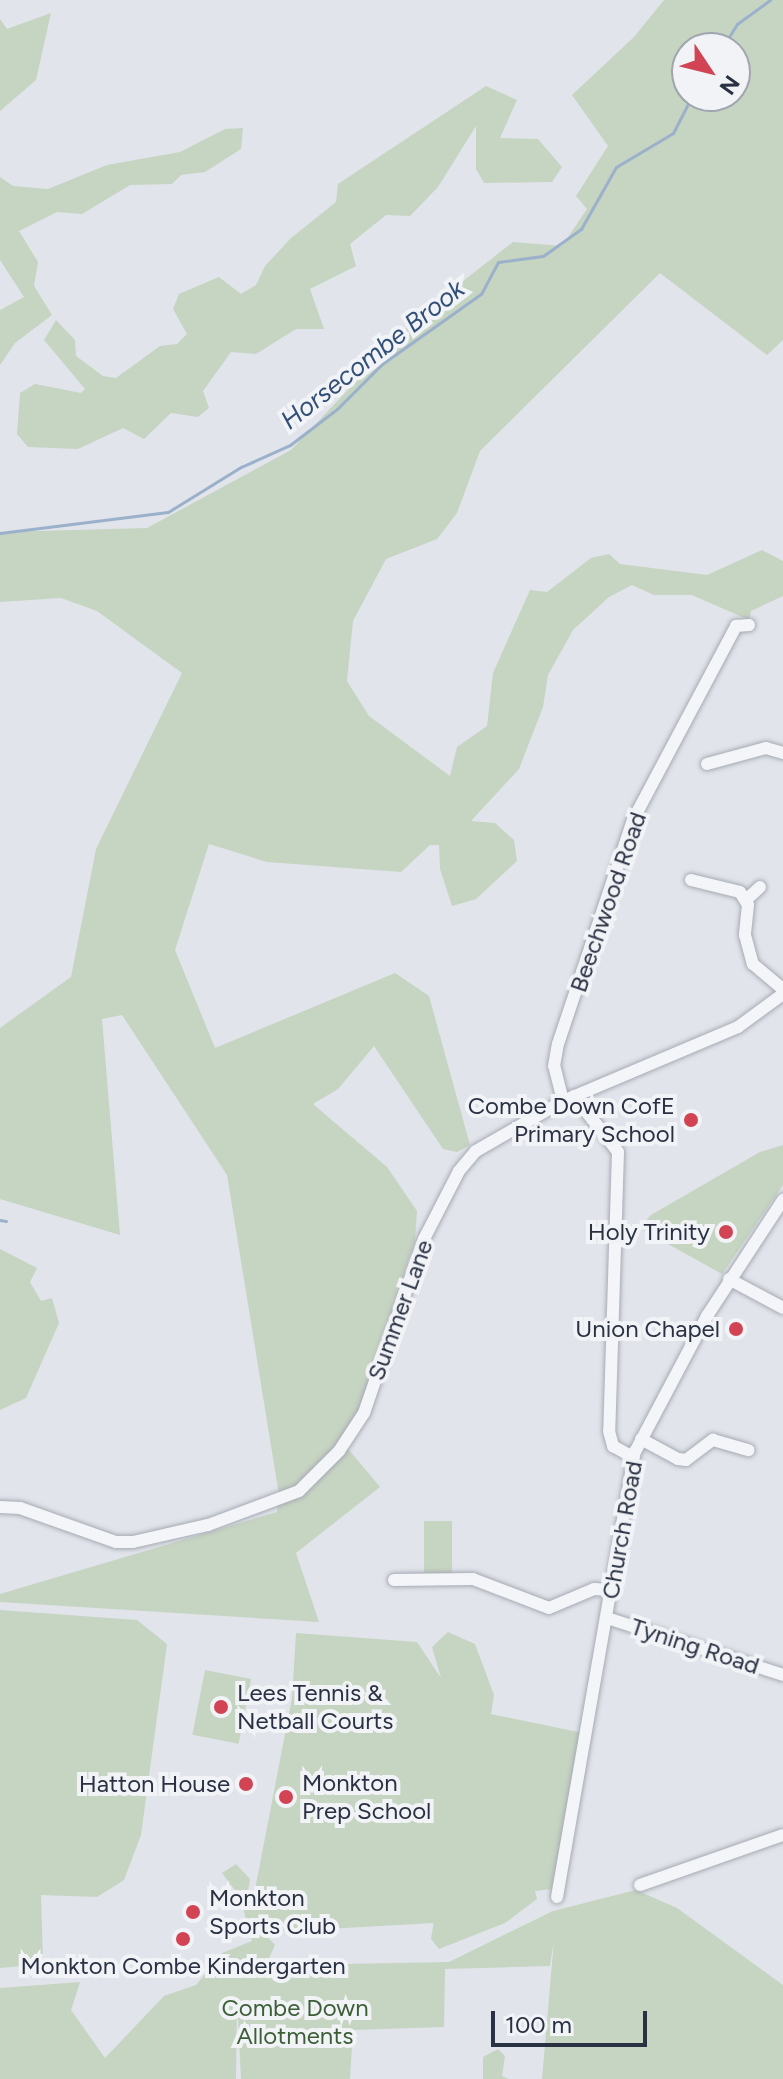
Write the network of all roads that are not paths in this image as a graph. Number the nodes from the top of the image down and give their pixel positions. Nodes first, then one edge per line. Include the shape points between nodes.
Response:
1 (739, 622) dead end
2 (782, 753) edge
3 (707, 764) dead end
4 (691, 880) dead end
5 (760, 887) dead end
6 (746, 900) junction
7 (783, 992) edge
8 (568, 1098) junction
9 (783, 1200) edge
10 (729, 1279) junction
11 (783, 1308) edge
12 (641, 1439) junction
13 (749, 1450) dead end
14 (633, 1457) junction
15 (0, 1507) edge
16 (394, 1580) dead end
17 (611, 1590) junction
18 (607, 1618) junction
19 (783, 1675) edge
20 (783, 1835) edge
21 (640, 1885) dead end
22 (557, 1897) dead end

1 - 8 street, Beechwood Road via 633,820 558,1044 554,1066
2 - 3 street via 766,748
4 - 6 street via 731,887
5 - 6 street
6 - 7 street via 745,935 753,964
7 - 8 street, Summer Lane via 738,1027
8 - 14 street via 618,1152 609,1431 613,1446
8 - 15 street, Summer Lane via 496,1137 459,1171 424,1239 364,1413 339,1451 299,1491 208,1525 133,1542 116,1542 20,1508
9 - 10 street, Church Road
10 - 11 street
10 - 12 street, Church Road
12 - 13 street via 686,1460 713,1440
12 - 14 street, Church Road
14 - 17 street, Church Road
16 - 17 street via 488,1582 549,1608 594,1589
17 - 18 street, Church Road
18 - 19 street, Tyning Road
18 - 22 street, Church Road
20 - 21 street

